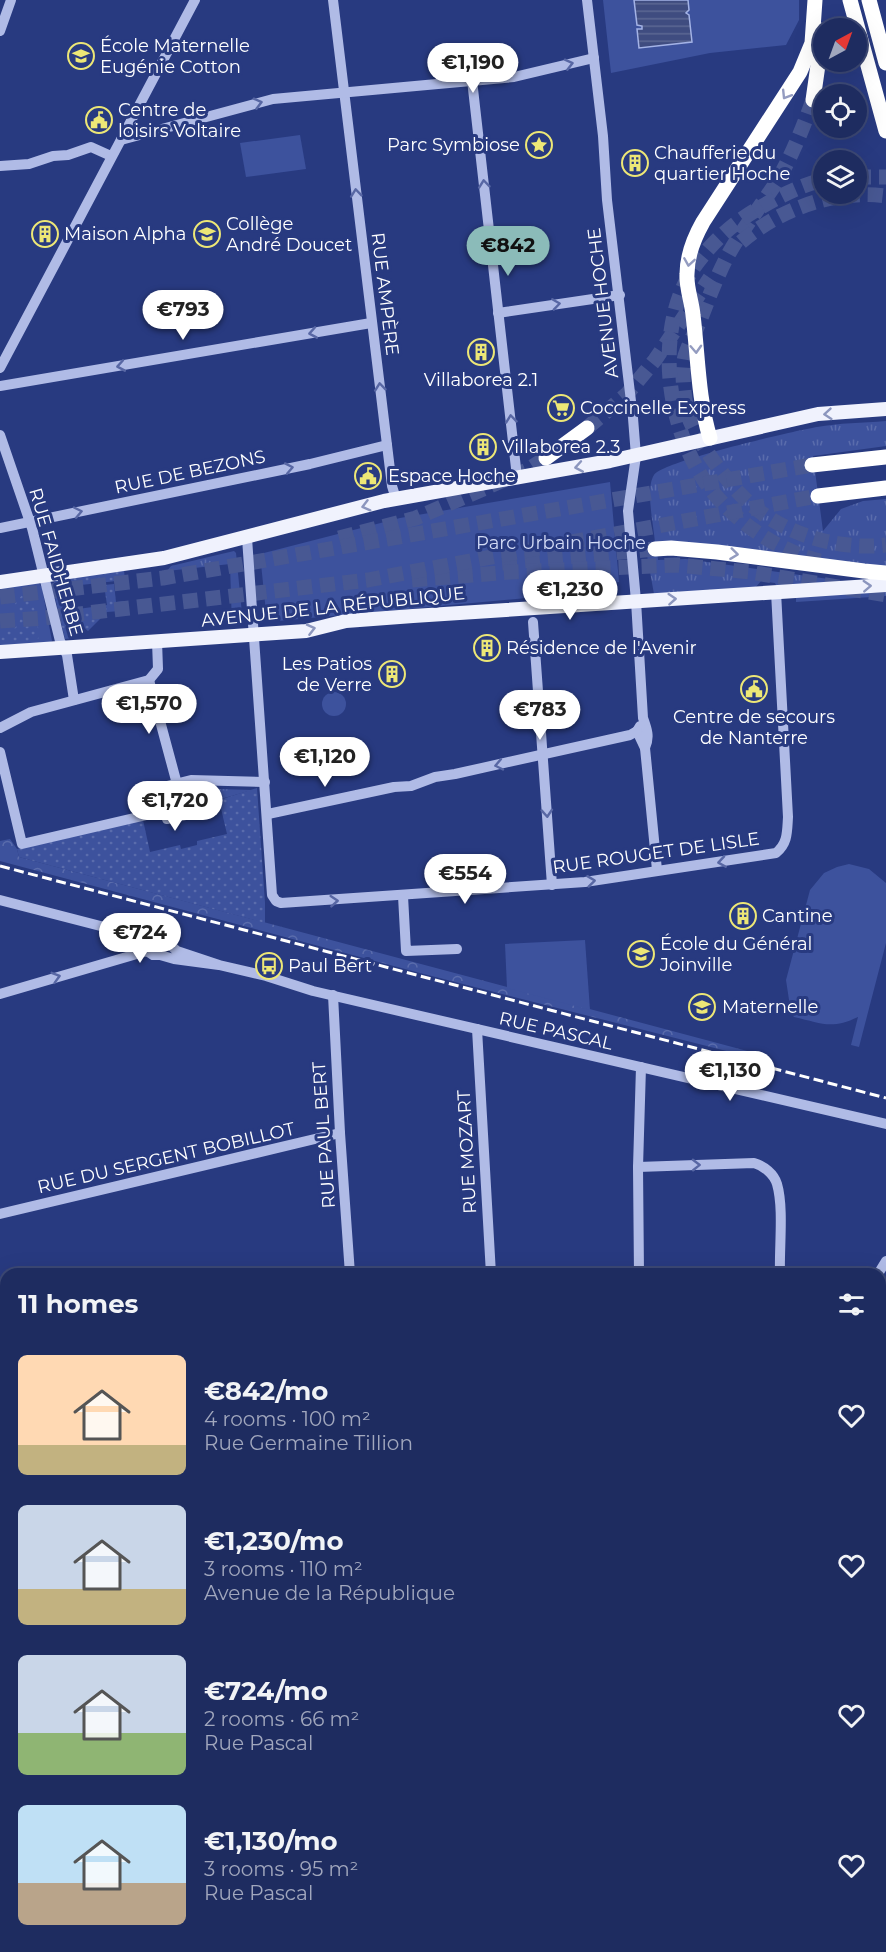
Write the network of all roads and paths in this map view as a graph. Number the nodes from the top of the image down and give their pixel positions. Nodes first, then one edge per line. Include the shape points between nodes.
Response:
1 (11, 0) edge
2 (195, 0) edge
3 (333, 0) edge
4 (587, 0) edge
5 (815, 0) edge
6 (823, 0) edge
7 (850, 0) edge
8 (870, 6) edge
9 (0, 31) edge
10 (594, 58) junction
11 (886, 63) edge
12 (472, 80) junction
13 (815, 84) tunnel mouth
14 (345, 92) junction
15 (886, 131) edge
16 (121, 140) junction
17 (111, 156) junction
18 (0, 166) edge
19 (620, 295) junction
20 (498, 313) junction
21 (371, 323) junction
22 (0, 368) edge
23 (0, 386) edge
24 (886, 409) edge
25 (587, 428) tunnel mouth
26 (0, 435) edge
27 (710, 438) junction
28 (387, 445) junction
29 (636, 456) junction
30 (886, 457) edge
31 (546, 458) tunnel mouth
32 (812, 465) tunnel mouth
33 (517, 477) junction
34 (886, 488) edge
35 (818, 495) tunnel mouth
36 (396, 499) junction
37 (30, 522) junction
38 (0, 528) edge
39 (247, 538) junction
40 (655, 549) tunnel mouth
41 (886, 573) edge
42 (43, 574) junction
43 (0, 582) edge
44 (886, 585) edge
45 (776, 592) junction
46 (636, 601) junction
47 (533, 621) dead end
48 (253, 635) junction
49 (157, 641) junction
50 (63, 648) junction
51 (0, 652) edge
52 (149, 680) junction
53 (74, 700) junction
54 (642, 718) junction
55 (0, 728) edge
56 (637, 731) junction
57 (645, 748) junction
58 (0, 752) edge
59 (543, 755) junction
60 (265, 782) junction
61 (177, 784) junction
62 (208, 810) dead end
63 (165, 811) junction
64 (268, 814) junction
65 (657, 870) junction
66 (552, 885) junction
67 (403, 896) junction
68 (0, 900) edge
69 (147, 938) junction
70 (166, 943) junction
71 (457, 949) dead end
72 (147, 951) junction
73 (160, 955) junction
74 (219, 965) junction
75 (0, 994) edge
76 (333, 995) junction
77 (477, 1029) junction
78 (641, 1067) junction
79 (886, 1124) edge
80 (340, 1134) junction
81 (638, 1167) junction
82 (0, 1214) edge
83 (351, 1268) edge
84 (491, 1268) edge
85 (639, 1268) edge
86 (780, 1268) edge

1 - 9 street
2 - 16 street
3 - 14 street, RUE AMPÈRE
4 - 10 street, AVENUE HOCHE
5 -> 27 highway via 812,43 801,72 703,222 689,255 687,276 697,366
6 - 13 highway
7 - 15 highway
8 - 11 highway
12 -> 10 street via 514,76
10 - 19 street, AVENUE HOCHE
12 - 14 street
20 -> 12 street
16 -> 14 street via 273,99
21 -> 14 street, RUE AMPÈRE
16 - 17 street
17 - 18 street via 91,147 29,164
17 - 22 street
20 -> 19 street
19 - 29 street, AVENUE HOCHE
33 -> 20 street
21 -> 23 street
28 -> 21 street, RUE AMPÈRE
24 -> 27 main road via 818,414
25 - 31 highway
26 - 37 street, RUE FAIDHERBE
27 - 29 main road
28 - 36 street, RUE AMPÈRE
37 -> 28 street, RUE DE BEZONS
29 -> 33 main road
29 - 46 street, AVENUE HOCHE via 628,511
30 - 32 highway
33 - 36 main road
34 - 35 highway
36 -> 39 main road
37 - 38 street, RUE DE BEZONS
37 - 42 street, RUE FAIDHERBE
39 - 42 main road via 164,558
39 - 48 street
40 -> 41 highway via 717,552
42 - 43 main road
42 - 50 street, RUE FAIDHERBE
45 -> 44 main road, AVENUE DE LA RÉPUBLIQUE
46 -> 45 main road, AVENUE DE LA RÉPUBLIQUE
45 -> 65 street, RUE ROUGET DE LISLE via 786,765 784,845 776,853
48 -> 46 main road, AVENUE DE LA RÉPUBLIQUE via 306,631 346,621
46 - 54 street, AVENUE HOCHE
47 - 59 street
48 - 49 main road, AVENUE DE LA RÉPUBLIQUE
48 - 60 street
49 - 50 main road, AVENUE DE LA RÉPUBLIQUE
49 - 52 street via 159,669
50 - 51 main road, AVENUE DE LA RÉPUBLIQUE
50 - 53 street, RUE FAIDHERBE
52 - 53 street
52 - 61 street
53 - 55 street via 32,712
54 - 56 street
54 - 57 street, AVENUE HOCHE via 648,741
56 - 57 street
56 - 59 street
57 - 65 street, AVENUE HOCHE
58 - 63 street via 22,844
59 -> 64 street
59 -> 66 street
60 - 61 street via 192,780
60 - 64 street
61 - 63 street via 159,788
62 - 63 street via 167,819
64 -> 67 street, RUE ROUGET DE LISLE via 272,892 276,901 290,904
66 -> 65 street, RUE ROUGET DE LISLE
66 - 67 street, RUE ROUGET DE LISLE
67 - 71 street via 406,951
68 - 69 street
69 - 70 street, RUE PASCAL via 158,934
69 - 72 street
70 - 73 street
70 - 74 street, RUE PASCAL via 177,951
72 - 73 street, RUE PASCAL via 153,956
75 -> 72 street
73 - 74 street, RUE PASCAL
74 - 76 street, RUE PASCAL
76 - 77 street, RUE PASCAL
76 - 80 street, RUE PAUL BERT
77 - 78 street, RUE PASCAL
77 - 84 street, RUE MOZART
78 - 79 street, RUE PASCAL
78 - 81 street
80 - 82 street, RUE DU SERGENT BOBILLOT
80 - 83 street, RUE PAUL BERT
81 - 85 street
81 -> 86 street via 754,1163 766,1168 777,1183

